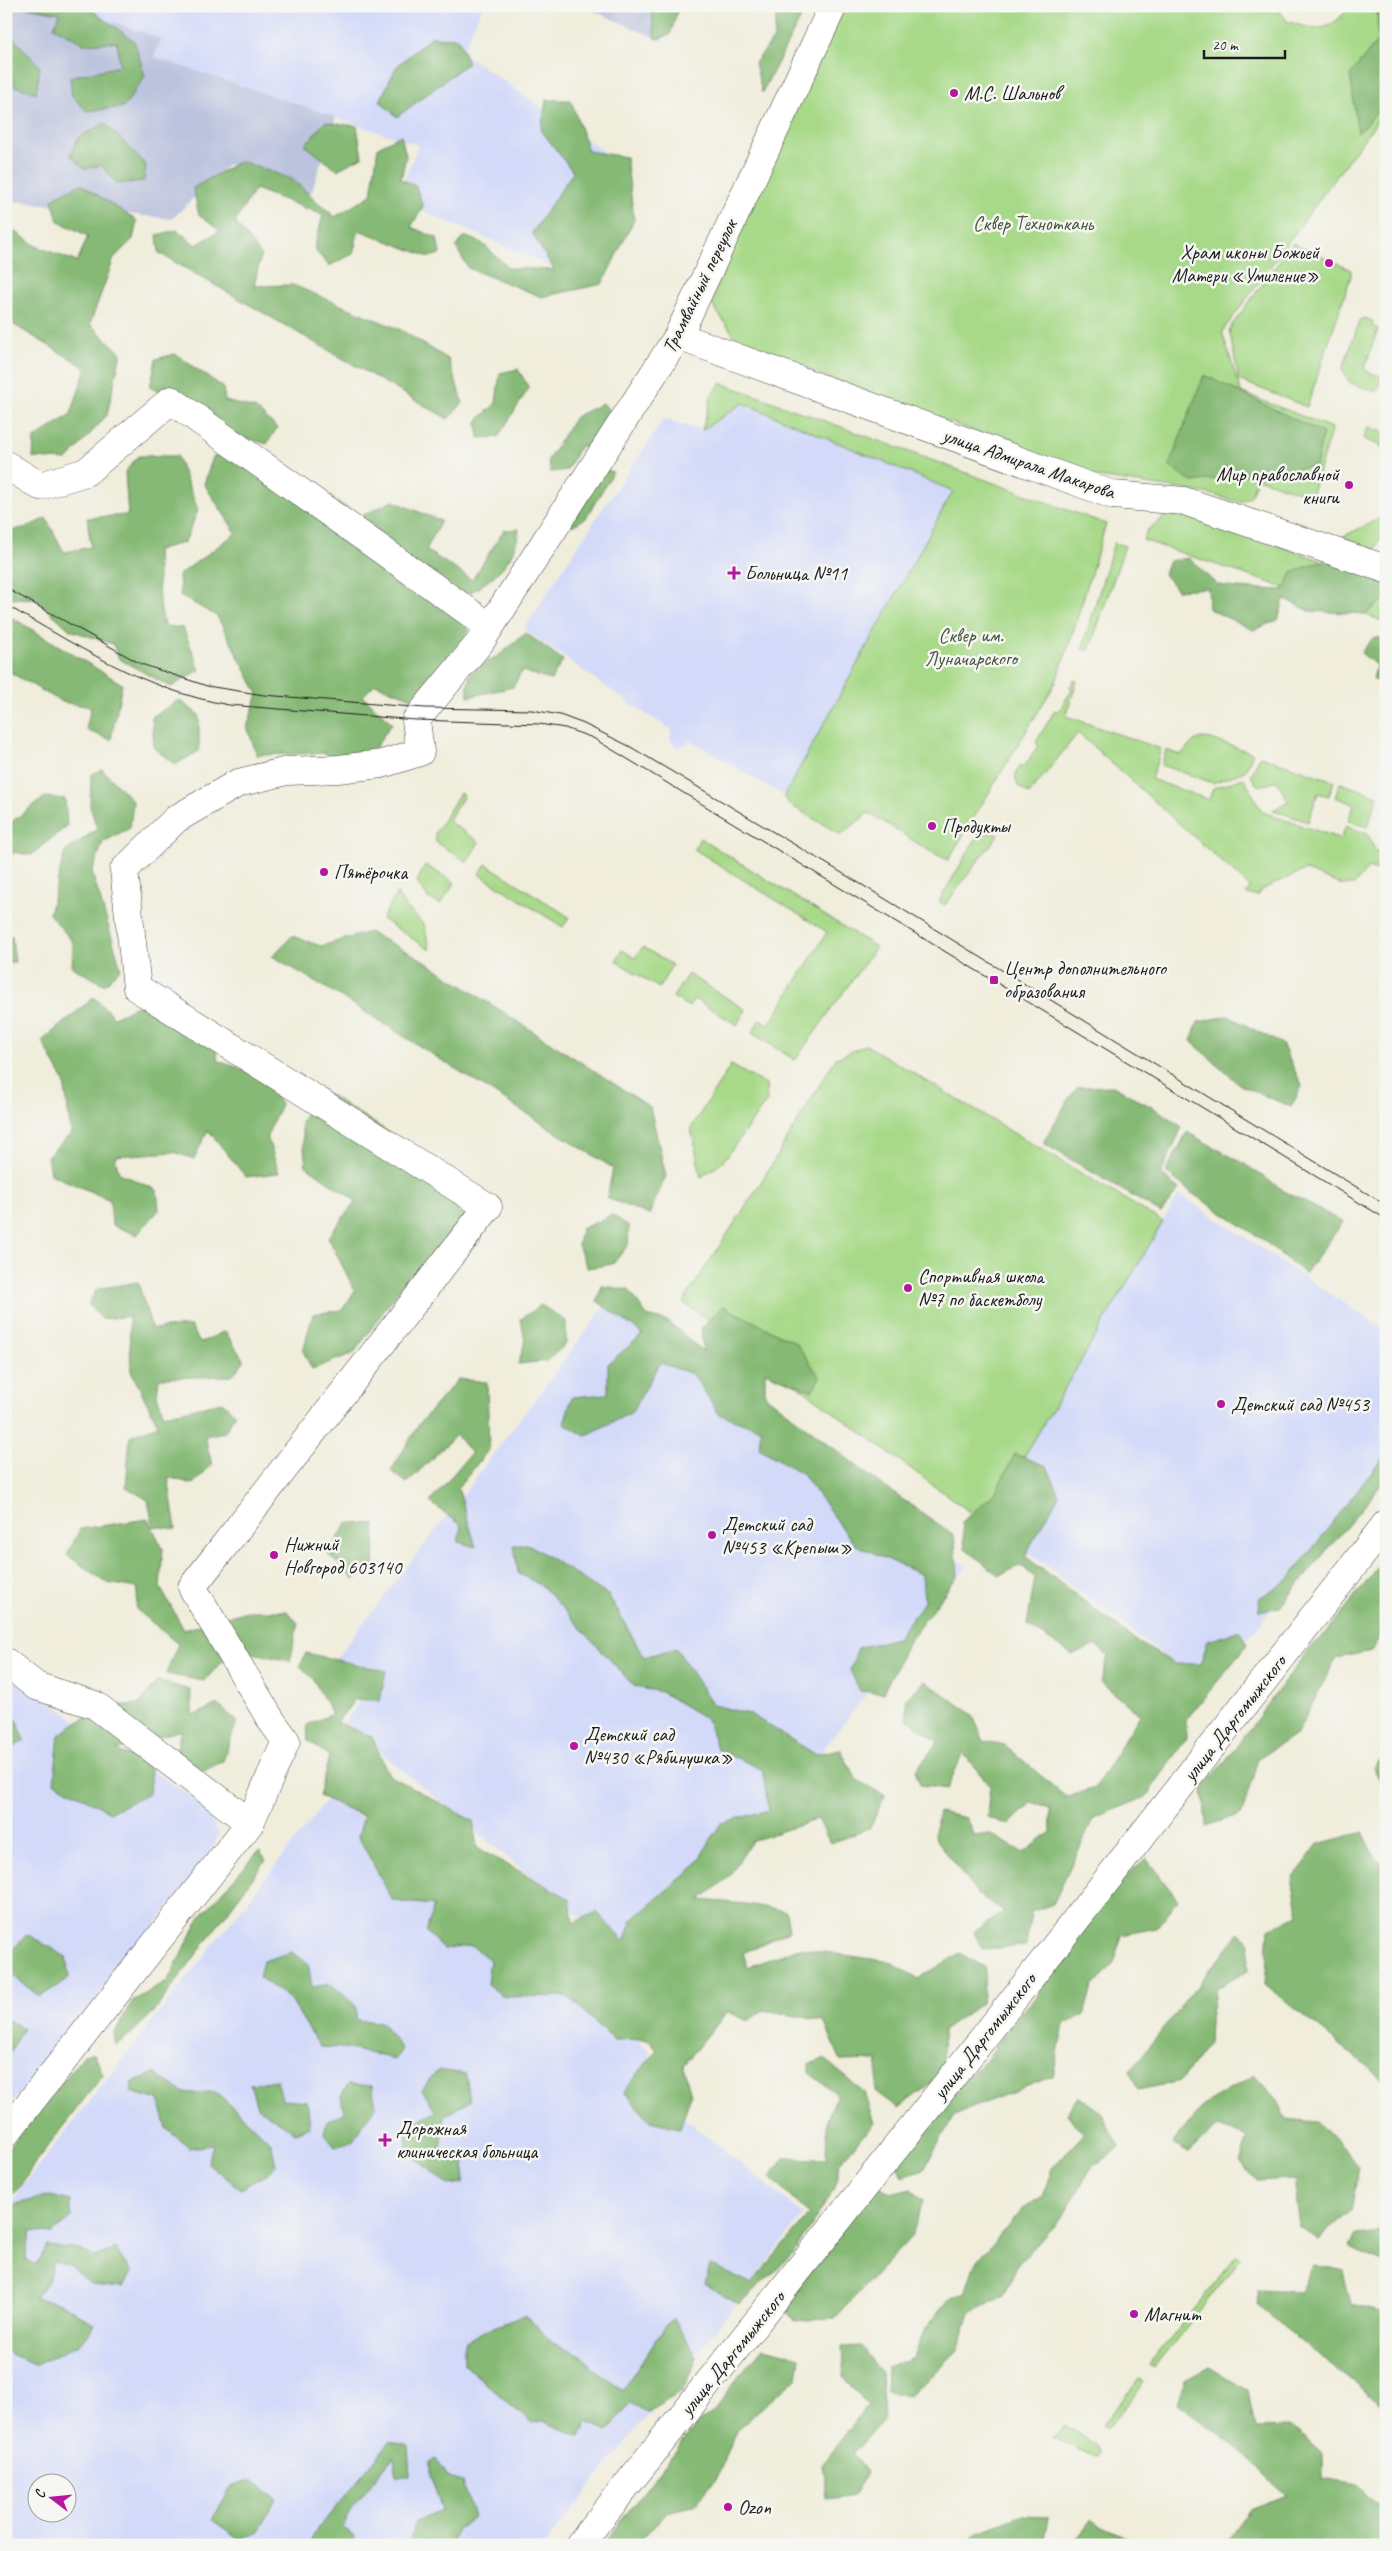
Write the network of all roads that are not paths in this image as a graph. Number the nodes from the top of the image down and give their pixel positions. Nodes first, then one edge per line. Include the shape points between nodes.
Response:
1 (833, 6) edge
2 (678, 336) junction
3 (6, 465) edge
4 (1386, 569) edge
5 (490, 627) junction
6 (1386, 1524) edge
7 (6, 1662) edge
8 (250, 1823) junction
9 (6, 2133) edge
10 (578, 2545) edge

1 - 2 street, Трамвайный переулок
2 - 4 street, улица Адмирала Макарова via 1113,496 1184,501
2 - 5 street, Трамвайный переулок
3 - 5 street via 40,486 86,472 171,400
5 - 8 street, Трамвайный переулок via 416,720 420,752 382,764 287,771 238,783 176,818 124,870 137,988 488,1207 192,1586 286,1741
6 - 10 street, улица Даргомыжского via 978,2045
7 - 8 street via 36,1686 95,1705
8 - 9 street

